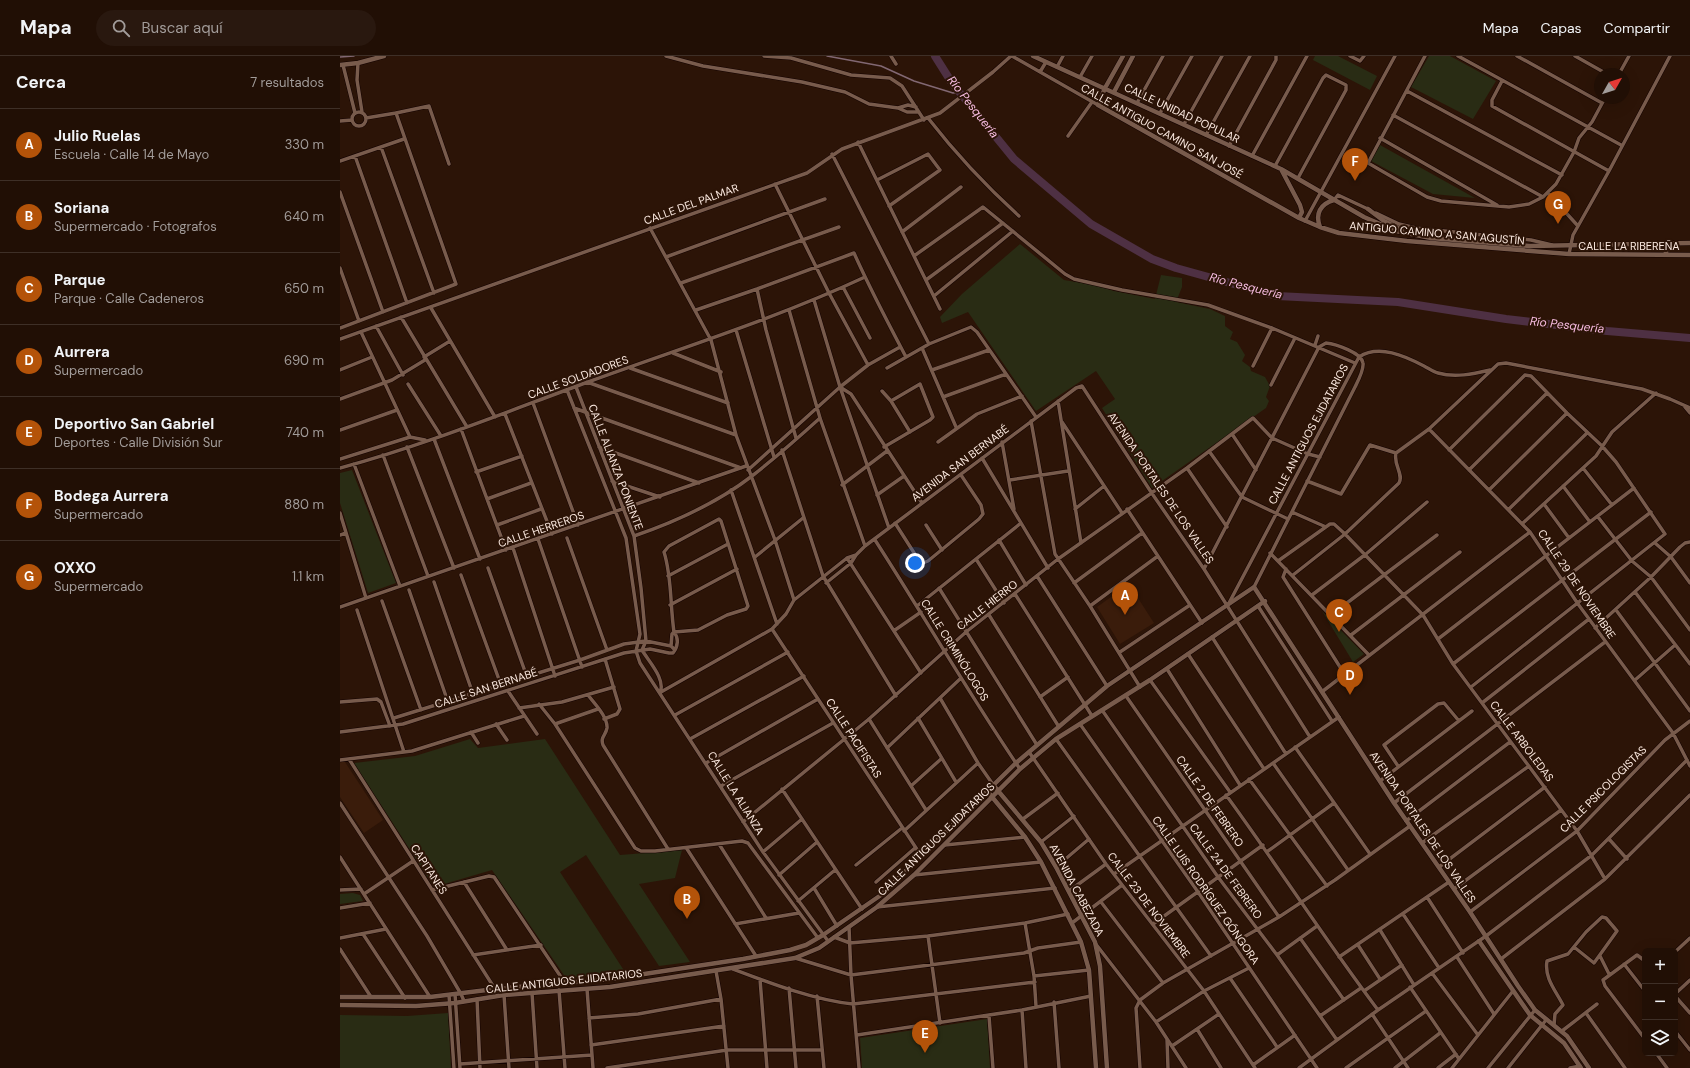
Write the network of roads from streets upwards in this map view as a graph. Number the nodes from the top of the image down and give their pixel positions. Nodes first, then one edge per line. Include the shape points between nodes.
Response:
1 (384, 56) edge
2 (666, 56) edge
3 (764, 56) edge
4 (891, 56) edge
5 (1011, 56) edge
6 (1034, 56) edge
7 (1063, 56) edge
8 (1092, 56) edge
9 (1123, 56) edge
10 (1132, 56) edge
11 (1163, 56) edge
12 (1192, 56) edge
13 (1222, 56) edge
14 (1250, 56) edge
15 (1307, 56) edge
16 (1350, 56) edge
17 (1364, 56) edge
18 (1396, 56) edge
19 (1425, 56) edge
20 (1458, 56) edge
21 (1517, 56) edge
22 (1575, 56) edge
23 (1629, 56) edge
24 (1670, 56) edge
25 (1276, 58) edge
26 (1046, 62) junction
27 (358, 63) junction
28 (896, 64) dead end
29 (342, 65) edge
30 (1057, 66) junction
31 (1596, 68) edge
32 (1623, 68) edge
33 (1040, 72) junction
34 (1080, 77) junction
35 (358, 80) junction
36 (1502, 81) junction
37 (348, 82) junction
38 (1105, 88) junction
39 (1406, 91) junction
40 (1114, 92) junction
41 (1594, 99) edge
42 (1092, 102) junction
43 (1137, 103) junction
44 (1602, 104) edge
45 (1098, 105) junction
46 (916, 107) junction
47 (898, 108) junction
48 (362, 112) junction
49 (919, 112) junction
50 (355, 113) junction
51 (1160, 113) junction
52 (396, 114) junction
53 (1393, 115) junction
54 (366, 118) junction
55 (926, 119) junction
56 (352, 120) junction
57 (340, 121) edge
58 (1184, 124) junction
59 (1588, 126) junction
60 (1206, 135) junction
61 (1068, 136) dead end
62 (1380, 138) junction
63 (404, 139) junction
64 (858, 142) junction
65 (1621, 145) junction
66 (1230, 146) junction
67 (381, 147) junction
68 (1574, 152) junction
69 (832, 154) junction
70 (355, 156) junction
71 (1252, 156) junction
72 (340, 161) edge
73 (449, 164) dead end
74 (1275, 166) junction
75 (1281, 169) junction
76 (1609, 171) junction
77 (1562, 175) junction
78 (1298, 178) junction
79 (877, 180) junction
80 (775, 184) junction
81 (960, 187) dead end
82 (1320, 191) junction
83 (340, 192) edge
84 (1548, 193) junction
85 (1544, 197) junction
86 (825, 199) dead end
87 (1334, 200) junction
88 (889, 206) junction
89 (1498, 206) junction
90 (1368, 209) junction
91 (788, 212) junction
92 (1019, 216) dead end
93 (1298, 218) junction
94 (1305, 221) junction
95 (1003, 223) junction
96 (1578, 226) junction
97 (839, 227) dead end
98 (1320, 227) junction
99 (650, 228) junction
100 (1013, 231) junction
101 (902, 232) junction
102 (1410, 234) junction
103 (1491, 236) junction
104 (803, 240) junction
105 (1483, 242) junction
106 (1690, 242) edge
107 (1666, 243) junction
108 (1552, 245) junction
109 (1571, 246) junction
110 (1569, 254) junction
111 (1666, 255) junction
112 (1690, 255) edge
113 (914, 256) junction
114 (666, 257) junction
115 (816, 267) junction
116 (340, 268) edge
117 (865, 277) junction
118 (926, 280) junction
119 (681, 283) junction
120 (843, 287) junction
121 (757, 289) junction
122 (434, 292) junction
123 (829, 293) junction
124 (934, 296) junction
125 (814, 300) junction
126 (407, 303) junction
127 (431, 308) junction
128 (940, 309) dead end
129 (696, 310) junction
130 (789, 310) junction
131 (383, 312) junction
132 (401, 317) junction
133 (764, 319) junction
134 (359, 321) junction
135 (376, 326) junction
136 (340, 328) edge
137 (1272, 328) junction
138 (736, 330) junction
139 (361, 332) junction
140 (1318, 336) dead end
141 (870, 338) dead end
142 (1295, 338) junction
143 (340, 339) edge
144 (450, 340) junction
145 (711, 340) junction
146 (930, 344) junction
147 (1315, 345) junction
148 (900, 347) junction
149 (1319, 347) junction
150 (922, 348) junction
151 (989, 350) junction
152 (673, 353) junction
153 (372, 357) junction
154 (1359, 357) junction
155 (425, 358) junction
156 (906, 358) junction
157 (1355, 363) junction
158 (868, 365) junction
159 (1253, 366) dead end
160 (1526, 367) junction
161 (630, 368) junction
162 (887, 368) dead end
163 (1532, 368) junction
164 (340, 370) edge
165 (932, 370) junction
166 (1491, 370) junction
167 (720, 372) junction
168 (1006, 374) junction
169 (403, 375) junction
170 (1472, 375) junction
171 (1525, 375) junction
172 (1531, 376) junction
173 (587, 382) junction
174 (385, 383) junction
175 (1478, 383) junction
176 (408, 384) dead end
177 (1272, 385) dead end
178 (576, 387) junction
179 (840, 387) junction
180 (1076, 388) joint
181 (567, 390) junction
182 (882, 391) dead end
183 (1547, 393) junction
184 (1656, 393) junction
185 (1022, 396) junction
186 (943, 397) junction
187 (340, 399) edge
188 (891, 401) junction
189 (1058, 401) junction
190 (533, 403) junction
191 (728, 404) junction
192 (1685, 406) junction
193 (574, 408) junction
194 (1690, 408) edge
195 (817, 409) junction
196 (397, 410) junction
197 (585, 411) junction
198 (1567, 413) junction
199 (1690, 413) edge
200 (505, 414) junction
201 (495, 417) junction
202 (1036, 417) junction
203 (820, 418) junction
204 (1060, 420) junction
205 (1031, 421) junction
206 (467, 427) junction
207 (956, 427) junction
208 (461, 429) junction
209 (794, 429) junction
210 (1429, 429) junction
211 (340, 430) edge
212 (910, 432) junction
213 (1588, 433) junction
214 (1232, 434) junction
215 (736, 435) junction
216 (441, 436) junction
217 (410, 437) junction
218 (796, 438) junction
219 (1272, 438) junction
220 (434, 439) junction
221 (425, 441) junction
222 (938, 442) dead end
223 (1002, 442) junction
224 (599, 446) junction
225 (1602, 446) junction
226 (407, 447) junction
227 (884, 447) junction
228 (771, 449) junction
229 (782, 450) junction
230 (1450, 450) junction
231 (1209, 451) junction
232 (887, 452) junction
233 (1396, 452) junction
234 (1308, 454) junction
235 (383, 455) junction
236 (522, 456) junction
237 (774, 457) junction
238 (1320, 457) junction
239 (340, 458) edge
240 (982, 458) junction
241 (354, 464) junction
242 (340, 468) edge
243 (741, 468) junction
244 (747, 468) junction
245 (867, 468) junction
246 (1187, 468) junction
247 (1583, 468) junction
248 (1256, 470) junction
249 (1469, 470) junction
250 (1068, 471) junction
251 (476, 472) junction
252 (961, 475) junction
253 (1042, 475) junction
254 (752, 476) junction
255 (904, 476) junction
256 (1010, 480) junction
257 (612, 481) junction
258 (1308, 481) junction
259 (531, 483) junction
260 (699, 483) junction
261 (842, 485) junction
262 (1104, 486) junction
263 (1563, 486) junction
264 (1634, 488) junction
265 (731, 490) junction
266 (1489, 490) junction
267 (1151, 492) junction
268 (877, 495) junction
269 (1242, 496) junction
270 (660, 497) junction
271 (487, 499) junction
272 (1427, 502) dead end
273 (922, 503) junction
274 (1544, 504) junction
275 (1612, 505) junction
276 (541, 509) junction
277 (1075, 509) junction
278 (1127, 509) junction
279 (1509, 509) junction
280 (623, 510) junction
281 (1014, 512) junction
282 (1292, 512) junction
283 (1651, 512) junction
284 (340, 513) edge
285 (615, 513) junction
286 (1122, 513) junction
287 (1276, 513) junction
288 (1598, 517) junction
289 (803, 518) junction
290 (1288, 519) junction
291 (1590, 522) junction
292 (896, 523) junction
293 (1021, 523) junction
294 (1524, 523) junction
295 (497, 525) junction
296 (926, 525) dead end
297 (578, 526) junction
298 (1227, 527) junction
299 (1326, 527) junction
300 (889, 528) junction
301 (1530, 532) junction
302 (346, 533) junction
303 (1142, 533) junction
304 (552, 534) junction
305 (1345, 534) junction
306 (340, 535) edge
307 (1437, 535) dead end
308 (634, 536) junction
309 (568, 538) dead end
310 (1569, 538) junction
311 (538, 539) junction
312 (776, 540) junction
313 (875, 540) junction
314 (1000, 540) junction
315 (1615, 540) junction
316 (1081, 542) junction
317 (1690, 542) edge
318 (1655, 543) junction
319 (728, 544) junction
320 (865, 546) junction
321 (513, 548) junction
322 (506, 550) junction
323 (942, 550) junction
324 (1460, 552) dead end
325 (1270, 553) junction
326 (856, 555) junction
327 (1546, 555) junction
328 (1158, 556) junction
329 (1364, 556) junction
330 (755, 557) junction
331 (1670, 557) junction
332 (847, 558) junction
333 (480, 559) junction
334 (976, 559) junction
335 (1058, 559) junction
336 (1278, 561) junction
337 (1632, 561) junction
338 (851, 563) junction
339 (454, 568) junction
340 (488, 568) dead end
341 (1048, 568) junction
342 (736, 569) junction
343 (1204, 569) junction
344 (1286, 569) junction
345 (461, 575) dead end
346 (1293, 575) junction
347 (428, 576) junction
348 (668, 576) junction
349 (823, 576) junction
350 (1037, 576) junction
351 (1383, 576) junction
352 (1651, 577) junction
353 (1562, 579) junction
354 (434, 582) dead end
355 (826, 583) junction
356 (1074, 583) junction
357 (1690, 584) edge
358 (1026, 585) junction
359 (400, 586) junction
360 (1254, 586) junction
361 (939, 588) junction
362 (409, 590) dead end
363 (1635, 592) junction
364 (1015, 594) junction
365 (1312, 595) junction
366 (1402, 596) junction
367 (366, 598) junction
368 (794, 600) junction
369 (382, 601) dead end
370 (1265, 602) junction
371 (1004, 603) junction
372 (1578, 604) junction
373 (670, 605) junction
374 (1190, 605) junction
375 (917, 606) junction
376 (1090, 606) junction
377 (1227, 606) junction
378 (1258, 606) junction
379 (340, 607) edge
380 (357, 610) dead end
381 (1616, 610) junction
382 (921, 612) junction
383 (989, 615) junction
384 (1331, 615) junction
385 (1423, 615) junction
386 (1589, 619) junction
387 (1236, 621) junction
388 (1202, 622) junction
389 (777, 624) junction
390 (1595, 628) junction
391 (772, 629) junction
392 (895, 630) junction
393 (1690, 630) edge
394 (674, 632) junction
395 (966, 632) junction
396 (1351, 636) junction
397 (1212, 637) junction
398 (1438, 640) junction
399 (639, 641) junction
400 (646, 641) junction
401 (1605, 642) junction
402 (1675, 645) junction
403 (671, 646) junction
404 (607, 650) junction
405 (642, 650) junction
406 (675, 650) junction
407 (636, 651) junction
408 (788, 652) junction
409 (945, 652) junction
410 (1120, 652) junction
411 (1188, 654) junction
412 (1369, 655) junction
413 (605, 659) junction
414 (580, 660) junction
415 (1655, 663) junction
416 (1453, 664) junction
417 (1690, 664) edge
418 (582, 667) junction
419 (1340, 667) dead end
420 (1166, 668) junction
421 (553, 669) junction
422 (1130, 669) junction
423 (922, 673) junction
424 (555, 676) junction
425 (804, 676) junction
426 (527, 677) junction
427 (1068, 677) junction
428 (961, 678) junction
429 (1150, 680) junction
430 (1635, 680) junction
431 (501, 685) junction
432 (1107, 686) junction
433 (614, 687) junction
434 (1140, 687) junction
435 (1471, 687) junction
436 (508, 691) junction
437 (1323, 691) junction
438 (660, 693) junction
439 (473, 694) junction
440 (588, 695) junction
441 (896, 696) junction
442 (1126, 696) junction
443 (1040, 697) junction
444 (940, 698) junction
445 (818, 699) junction
446 (340, 702) edge
447 (448, 702) junction
448 (1482, 703) junction
449 (540, 704) junction
450 (1086, 706) junction
451 (520, 708) junction
452 (598, 709) junction
453 (421, 710) junction
454 (1102, 710) junction
455 (1472, 711) dead end
456 (1690, 711) edge
457 (675, 715) junction
458 (524, 716) junction
459 (1092, 716) junction
460 (1339, 717) junction
461 (394, 718) junction
462 (918, 718) junction
463 (604, 719) junction
464 (869, 720) junction
465 (1332, 721) junction
466 (1459, 721) junction
467 (1690, 721) edge
468 (833, 723) junction
469 (496, 724) junction
470 (555, 724) junction
471 (1080, 724) junction
472 (1498, 724) junction
473 (390, 726) junction
474 (396, 726) junction
475 (1058, 727) junction
476 (340, 732) edge
477 (471, 732) junction
478 (1673, 733) junction
479 (537, 734) dead end
480 (1310, 737) junction
481 (690, 739) junction
482 (1056, 739) junction
483 (507, 740) dead end
484 (844, 740) junction
485 (1510, 742) junction
486 (478, 743) dead end
487 (1037, 745) junction
488 (1295, 747) junction
489 (887, 748) junction
490 (404, 752) junction
491 (1029, 752) junction
492 (1286, 754) junction
493 (1033, 758) junction
494 (349, 759) junction
495 (941, 759) junction
496 (340, 760) edge
497 (1687, 760) junction
498 (706, 763) junction
499 (978, 763) junction
500 (1016, 763) junction
501 (1273, 763) junction
502 (1398, 766) junction
503 (1529, 766) junction
504 (1690, 766) edge
505 (1020, 769) junction
506 (1264, 769) junction
507 (1249, 779) junction
508 (1380, 781) junction
509 (956, 782) junction
510 (1240, 785) junction
511 (721, 786) junction
512 (911, 786) junction
513 (994, 786) junction
514 (1545, 787) junction
515 (782, 789) junction
516 (999, 791) junction
517 (988, 792) junction
518 (1230, 792) junction
519 (1058, 793) junction
520 (1226, 795) junction
521 (1690, 795) edge
522 (993, 797) junction
523 (340, 803) edge
524 (1334, 803) junction
525 (1394, 803) junction
526 (926, 810) junction
527 (1561, 810) junction
528 (1204, 811) junction
529 (1074, 816) junction
530 (1023, 818) junction
531 (802, 819) junction
532 (1311, 819) junction
533 (1406, 820) junction
534 (743, 822) junction
535 (1182, 825) junction
536 (1410, 826) junction
537 (903, 830) junction
538 (1577, 831) junction
539 (1290, 835) junction
540 (1025, 837) junction
541 (1089, 839) junction
542 (1609, 839) junction
543 (1161, 841) junction
544 (817, 842) junction
545 (1041, 842) junction
546 (1422, 843) junction
547 (719, 844) junction
548 (945, 844) junction
549 (1263, 846) junction
550 (915, 848) junction
551 (668, 849) junction
552 (687, 849) junction
553 (1268, 851) junction
554 (763, 852) junction
555 (1370, 854) junction
556 (1140, 855) junction
557 (1592, 855) junction
558 (340, 857) edge
559 (922, 857) junction
560 (1627, 859) junction
561 (413, 861) junction
562 (1241, 861) junction
563 (1041, 862) junction
564 (1106, 864) junction
565 (856, 865) dead end
566 (1056, 866) junction
567 (1439, 867) junction
568 (835, 870) junction
569 (1348, 870) junction
570 (1114, 874) junction
571 (779, 875) junction
572 (914, 875) junction
573 (1218, 877) junction
574 (388, 878) junction
575 (1605, 879) junction
576 (464, 882) junction
577 (876, 882) dead end
578 (1449, 882) junction
579 (1122, 885) junction
580 (1327, 886) junction
581 (814, 888) junction
582 (1055, 888) junction
583 (361, 889) junction
584 (1454, 889) junction
585 (340, 890) edge
586 (432, 890) junction
587 (1069, 891) junction
588 (1198, 892) junction
589 (364, 894) junction
590 (1427, 897) junction
591 (798, 901) junction
592 (1101, 902) junction
593 (1301, 902) junction
594 (370, 903) junction
595 (877, 907) junction
596 (1176, 907) junction
597 (340, 908) edge
598 (862, 909) junction
599 (1470, 912) junction
600 (799, 913) junction
601 (1068, 914) junction
602 (1403, 914) junction
603 (1082, 917) junction
604 (1279, 917) junction
605 (766, 918) junction
606 (1025, 923) junction
607 (1072, 923) junction
608 (735, 924) junction
609 (1153, 924) junction
610 (837, 926) junction
611 (1317, 926) junction
612 (849, 927) junction
613 (386, 929) junction
614 (1258, 930) junction
615 (1380, 930) junction
616 (363, 934) junction
617 (823, 935) junction
618 (928, 936) junction
619 (1486, 936) junction
620 (834, 937) junction
621 (340, 938) edge
622 (818, 938) junction
623 (1300, 938) junction
624 (1690, 938) edge
625 (828, 941) junction
626 (1479, 941) junction
627 (1081, 942) junction
628 (1095, 942) junction
629 (850, 943) junction
630 (1233, 944) junction
631 (541, 945) junction
632 (1358, 945) junction
633 (1574, 947) junction
634 (340, 949) edge
635 (1678, 949) edge
636 (507, 950) junction
637 (1030, 950) junction
638 (1463, 953) junction
639 (473, 955) junction
640 (1278, 955) junction
641 (756, 956) junction
642 (1211, 956) junction
643 (1600, 956) junction
644 (1339, 957) junction
645 (1457, 957) junction
646 (795, 958) junction
647 (1642, 958) edge
648 (1501, 959) junction
649 (933, 964) junction
650 (1624, 964) junction
651 (1402, 965) junction
652 (1249, 968) junction
653 (1439, 968) junction
654 (733, 969) junction
655 (1187, 969) junction
656 (1089, 970) junction
657 (716, 971) junction
658 (1432, 973) junction
659 (1610, 974) junction
660 (850, 975) junction
661 (1034, 976) junction
662 (1230, 978) junction
663 (760, 979) junction
664 (1380, 979) junction
665 (1690, 980) edge
666 (1035, 982) junction
667 (565, 983) junction
668 (1163, 983) junction
669 (1414, 985) junction
670 (1410, 987) junction
671 (495, 988) junction
672 (789, 988) junction
673 (1361, 988) junction
674 (1642, 988) edge
675 (587, 989) junction
676 (559, 990) junction
677 (1204, 991) junction
678 (1364, 991) junction
679 (1513, 991) junction
680 (532, 992) junction
681 (1678, 992) edge
682 (455, 994) junction
683 (461, 994) junction
684 (936, 994) junction
685 (449, 995) junction
686 (504, 995) junction
687 (817, 996) junction
688 (1091, 996) junction
689 (340, 997) edge
690 (371, 997) junction
691 (430, 997) junction
692 (405, 998) junction
693 (477, 999) junction
694 (721, 999) junction
695 (1678, 999) edge
696 (1140, 1000) junction
697 (1344, 1000) junction
698 (464, 1001) junction
699 (1054, 1002) junction
700 (449, 1003) junction
701 (455, 1003) junction
702 (853, 1004) junction
703 (1597, 1004) dead end
704 (340, 1005) edge
705 (1036, 1006) junction
706 (1022, 1010) junction
707 (1378, 1010) junction
708 (1535, 1010) junction
709 (1426, 1011) junction
710 (1586, 1013) junction
711 (1690, 1013) edge
712 (1220, 1014) junction
713 (1372, 1014) junction
714 (1494, 1014) junction
715 (1530, 1015) junction
716 (989, 1016) junction
717 (1320, 1016) junction
718 (589, 1018) junction
719 (1546, 1020) junction
720 (1156, 1022) junction
721 (940, 1023) junction
722 (1554, 1025) junction
723 (724, 1026) junction
724 (1541, 1026) junction
725 (1197, 1029) junction
726 (1562, 1031) junction
727 (1440, 1033) junction
728 (857, 1035) junction
729 (1295, 1035) junction
730 (1478, 1035) junction
731 (1642, 1035) edge
732 (1678, 1035) edge
733 (1166, 1038) junction
734 (1389, 1038) junction
735 (1337, 1040) junction
736 (591, 1045) junction
737 (1172, 1046) junction
738 (1276, 1047) junction
739 (727, 1050) junction
740 (766, 1050) junction
741 (794, 1050) junction
742 (822, 1050) junction
743 (1690, 1050) edge
744 (1456, 1054) junction
745 (592, 1055) junction
746 (1658, 1056) edge
747 (565, 1058) junction
748 (1311, 1059) junction
749 (1460, 1059) junction
750 (537, 1060) junction
751 (509, 1062) junction
752 (1404, 1062) junction
753 (460, 1066) edge
754 (480, 1066) edge
755 (1254, 1066) edge
756 (1580, 1067) edge
757 (454, 1068) edge
758 (509, 1068) edge
759 (537, 1068) edge
760 (565, 1068) edge
761 (593, 1068) edge
762 (607, 1068) edge
763 (728, 1068) edge
764 (767, 1068) edge
765 (796, 1068) edge
766 (824, 1068) edge
767 (859, 1068) edge
768 (993, 1068) edge
769 (1026, 1068) edge
770 (1059, 1068) edge
771 (1096, 1068) edge
772 (1107, 1068) edge
773 (1140, 1068) edge
774 (1168, 1068) edge
775 (1186, 1068) edge
776 (1221, 1068) edge
777 (1299, 1068) edge
778 (1317, 1068) edge
779 (1346, 1068) edge
780 (1395, 1068) edge
781 (1408, 1068) edge
782 (1438, 1068) edge
783 (1452, 1068) edge
784 (1488, 1068) edge
785 (1508, 1068) edge
786 (1570, 1068) edge
787 (1589, 1068) edge
788 (1625, 1068) edge
789 (1667, 1068) edge

1 - 27 street
2 - 47 street via 703,66 802,82 845,92 869,104
3 - 46 street via 792,58 851,75 890,78 902,86
4 - 28 street
5 - 33 street, CALLE ANTIGUO CAMINO SAN JOSÉ
5 - 55 street, CALLE DEL PALMAR via 951,106
6 - 26 street, CALLE UNIDAD POPULAR
7 - 30 street
8 - 34 street
9 - 38 street
10 - 40 street
11 - 43 street
12 - 51 street
13 - 58 street
14 - 60 street
15 - 71 street
16 - 17 street via 1360,61
18 - 82 street
19 - 39 street
20 - 36 street
21 - 41 street
22 - 31 street
23 - 32 street
24 - 65 street
25 - 66 street
26 - 30 street, CALLE UNIDAD POPULAR
26 - 33 street
27 - 29 street
27 - 35 street
29 - 37 street
30 - 34 street, CALLE UNIDAD POPULAR
33 - 42 street, CALLE ANTIGUO CAMINO SAN JOSÉ
34 - 38 street, CALLE UNIDAD POPULAR
35 - 37 street
35 - 48 street
36 - 59 street
36 - 68 street via 1492,100 1492,106
37 - 50 street
38 - 40 street, CALLE UNIDAD POPULAR
38 - 45 street
39 - 53 street
39 - 77 street
40 - 43 street, CALLE UNIDAD POPULAR
42 - 45 street, CALLE ANTIGUO CAMINO SAN JOSÉ
42 - 61 street
43 - 51 street, CALLE UNIDAD POPULAR
44 - 59 street
45 - 93 street, CALLE ANTIGUO CAMINO SAN JOSÉ
46 - 47 street via 908,105
46 - 49 street
47 - 49 street via 907,112
48 - 50 street
48 - 54 street
49 - 55 street
50 - 56 street
51 - 58 street, CALLE UNIDAD POPULAR
52 - 54 street
52 - 63 street
52 - 73 street via 429,106
53 - 62 street
53 - 85 street
54 - 56 street via 360,126 355,125
55 - 64 street, CALLE DEL PALMAR
55 - 92 street via 986,186
56 - 57 street
58 - 60 street, CALLE UNIDAD POPULAR
59 - 65 street
59 - 68 street via 1579,138
60 - 66 street, CALLE UNIDAD POPULAR
62 - 89 street
62 - 89 street via 1368,161 1371,166 1427,197 1441,201
63 - 67 street
63 - 122 street via 456,284
64 - 69 street, CALLE DEL PALMAR
64 - 79 street
65 - 76 street
66 - 71 street, CALLE UNIDAD POPULAR
67 - 70 street
67 - 122 street
68 - 76 street
68 - 77 street
69 - 80 street, CALLE DEL PALMAR via 814,170
69 - 146 street
70 - 72 street
70 - 126 street
71 - 74 street, CALLE UNIDAD POPULAR
74 - 75 street, CALLE UNIDAD POPULAR
74 - 78 street via 1324,76 1329,76 1347,86
75 - 78 street, CALLE UNIDAD POPULAR
75 - 93 street via 1300,205 1302,212
76 - 96 street
77 - 84 street
78 - 82 street, CALLE UNIDAD POPULAR
79 - 88 street
79 - 88 street via 928,154 940,170
80 - 91 street
80 - 99 street, CALLE DEL PALMAR
81 - 101 street
82 - 87 street, ANTIGUO CAMINO A SAN AGUSTÍN
82 - 94 street
83 - 131 street
84 - 85 street
84 - 96 street
85 - 89 street via 1524,205
86 - 91 street
87 - 90 street via 1338,195
87 - 98 street via 1320,209 1317,218
87 - 102 street, ANTIGUO CAMINO A SAN AGUSTÍN via 1388,228
88 - 101 street
90 - 102 street via 1384,221
90 - 103 street via 1408,227
91 - 104 street
91 - 114 street
93 - 94 street, CALLE ANTIGUO CAMINO SAN JOSÉ
94 - 98 street, ANTIGUO CAMINO A SAN AGUSTÍN
95 - 100 street
95 - 113 street via 984,207
95 - 118 street
96 - 109 street
97 - 104 street
98 - 110 street, ANTIGUO CAMINO A SAN AGUSTÍN via 1338,233 1407,241
99 - 114 street
99 - 127 street, CALLE DEL PALMAR
100 - 124 street
100 - 137 street via 1074,279 1208,306
101 - 113 street
102 - 105 street, ANTIGUO CAMINO A SAN AGUSTÍN
103 - 105 street
103 - 108 street
104 - 115 street
104 - 119 street
105 - 108 street, ANTIGUO CAMINO A SAN AGUSTÍN
106 - 107 street, CALLE LA RIBEREÑA
107 - 109 street, CALLE LA RIBEREÑA
107 - 111 street
108 - 109 street, ANTIGUO CAMINO A SAN AGUSTÍN
109 - 110 street
110 - 111 street, CALLE LA RIBEREÑA
111 - 112 street, CALLE LA RIBEREÑA
113 - 118 street
114 - 119 street
115 - 117 street via 854,253
115 - 121 street
115 - 123 street
116 - 134 street
117 - 120 street, CALLE SOLDADORES
117 - 148 street
118 - 124 street
119 - 129 street
120 - 123 street, CALLE SOLDADORES
120 - 141 street
121 - 129 street
121 - 133 street
122 - 126 street
123 - 125 street, CALLE SOLDADORES
123 - 158 street
124 - 128 street
125 - 130 street, CALLE SOLDADORES
125 - 179 street
126 - 131 street
127 - 132 street, CALLE DEL PALMAR
127 - 144 street
129 - 145 street
130 - 133 street, CALLE SOLDADORES
130 - 195 street
131 - 134 street
132 - 135 street, CALLE DEL PALMAR
132 - 155 street
133 - 138 street, CALLE SOLDADORES
133 - 209 street
134 - 136 street
135 - 139 street, CALLE DEL PALMAR
135 - 169 street
137 - 142 street
137 - 159 street
138 - 145 street, CALLE SOLDADORES
138 - 228 street
139 - 143 street, CALLE DEL PALMAR
139 - 153 street
140 - 147 street
142 - 147 street
142 - 177 street
144 - 155 street
144 - 201 street
145 - 152 street, CALLE SOLDADORES
145 - 167 street
146 - 150 street
146 - 151 street via 971,327
147 - 149 street
148 - 156 street
148 - 158 street, CALLE HERREROS
149 - 154 street via 1324,343 1332,343
149 - 157 street
149 - 219 street
150 - 156 street
150 - 165 street
151 - 165 street
151 - 168 street
152 - 161 street, CALLE SOLDADORES
152 - 167 street
153 - 164 street
153 - 174 street
154 - 157 street, CALLE ANTIGUOS EJIDATARIOS
154 - 170 street via 1385,351 1437,373
154 - 238 street, CALLE ANTIGUOS EJIDATARIOS via 1363,363 1361,372
155 - 169 street
155 - 206 street
156 - 162 street
157 - 234 street, CALLE ANTIGUOS EJIDATARIOS
158 - 179 street, CALLE HERREROS
160 - 163 street
160 - 166 street via 1506,363
160 - 171 street
161 - 173 street, CALLE SOLDADORES
161 - 191 street
163 - 172 street
163 - 184 street
165 - 186 street
166 - 170 street
166 - 175 street
167 - 191 street
168 - 185 street
168 - 186 street
169 - 174 street
170 - 175 street
171 - 172 street
171 - 230 street
172 - 183 street
173 - 178 street, CALLE SOLDADORES
173 - 215 street
174 - 187 street
174 - 196 street
175 - 210 street
176 - 216 street
178 - 181 street, CALLE SOLDADORES
178 - 197 street, CALLE ALIANZA PONIENTE
179 - 195 street, CALLE HERREROS
179 - 227 street via 851,394
179 - 245 street
180 - 189 street, AVENIDA SAN BERNABÉ
180 - 267 street, AVENIDA PORTALES DE LOS VALLES via 1082,386 1086,390
181 - 190 street, CALLE SOLDADORES
181 - 193 street, CALLE ALIANZA PONIENTE
182 - 188 street
183 - 198 street
183 - 249 street
184 - 192 street
184 - 225 street via 1612,432
185 - 202 street
185 - 207 street via 981,412
186 - 207 street
188 - 212 street
188 - 212 street via 916,384 921,385 933,417
189 - 202 street, AVENIDA SAN BERNABÉ
189 - 204 street
190 - 200 street, CALLE SOLDADORES
190 - 297 street
191 - 215 street
192 - 194 street
192 - 199 street
193 - 197 street
193 - 285 street, CALLE ALIANZA PONIENTE
195 - 203 street
195 - 209 street, CALLE HERREROS
196 - 211 street
196 - 217 street
197 - 224 street, CALLE ALIANZA PONIENTE
197 - 243 street
198 - 213 street
198 - 266 street
200 - 201 street, CALLE SOLDADORES
200 - 236 street
201 - 206 street, CALLE SOLDADORES
202 - 205 street, AVENIDA SAN BERNABÉ
203 - 218 street
203 - 261 street
204 - 250 street
204 - 262 street
205 - 223 street, AVENIDA SAN BERNABÉ
205 - 253 street
206 - 208 street, CALLE SOLDADORES
207 - 222 street
208 - 216 street, CALLE SOLDADORES
208 - 251 street
209 - 218 street
209 - 228 street, CALLE HERREROS
210 - 230 street, CALLE 29 DE NOVIEMBRE
210 - 233 street
212 - 227 street
213 - 225 street
213 - 279 street
214 - 219 street, CALLE HIERRO via 1253,418
214 - 231 street, CALLE HIERRO
214 - 248 street
215 - 244 street
216 - 220 street, CALLE SOLDADORES
217 - 221 street, CALLE SOLDADORES
217 - 239 street
218 - 229 street
219 - 234 street
219 - 248 street
220 - 221 street, CALLE SOLDADORES
220 - 333 street
221 - 226 street, CALLE SOLDADORES
223 - 240 street, AVENIDA SAN BERNABÉ
223 - 256 street
224 - 257 street, CALLE ALIANZA PONIENTE
224 - 260 street
225 - 247 street
225 - 264 street
226 - 235 street, CALLE SOLDADORES
226 - 339 street
227 - 232 street
228 - 237 street
228 - 244 street, CALLE HERREROS
229 - 237 street
229 - 289 street
230 - 249 street, CALLE 29 DE NOVIEMBRE
231 - 246 street, CALLE HIERRO
231 - 269 street
232 - 245 street
232 - 255 street
233 - 258 street via 1373,445 1368,447 1341,494
233 - 305 street via 1395,462 1401,476 1399,483
234 - 238 street
234 - 287 street, CALLE ANTIGUOS EJIDATARIOS
235 - 241 street, CALLE SOLDADORES
235 - 347 street
236 - 251 street
236 - 259 street
237 - 254 street
238 - 258 street, CALLE ANTIGUOS EJIDATARIOS
240 - 252 street, AVENIDA SAN BERNABÉ
240 - 281 street
241 - 242 street, CALLE SOLDADORES
241 - 359 street
243 - 244 street, CALLE HERREROS
243 - 260 street, CALLE HERREROS
244 - 254 street
245 - 261 street
245 - 268 street
246 - 267 street, CALLE HIERRO
246 - 298 street
247 - 263 street
247 - 275 street
248 - 269 street
249 - 266 street, CALLE 29 DE NOVIEMBRE
250 - 253 street
250 - 277 street
251 - 271 street
252 - 273 street, AVENIDA SAN BERNABÉ
252 - 323 street via 984,514
253 - 256 street
253 - 335 street
254 - 265 street
254 - 312 street
255 - 268 street
255 - 273 street
256 - 281 street
257 - 270 street
257 - 280 street, CALLE ALIANZA PONIENTE
258 - 282 street, CALLE ANTIGUOS EJIDATARIOS
259 - 271 street
259 - 276 street
260 - 270 street, CALLE HERREROS
261 - 320 street
262 - 277 street
262 - 286 street
263 - 274 street
263 - 291 street
264 - 275 street
264 - 283 street
265 - 308 street via 664,526
265 - 330 street
266 - 279 street, CALLE 29 DE NOVIEMBRE
267 - 278 street, CALLE HIERRO
267 - 343 street, AVENIDA PORTALES DE LOS VALLES
268 - 300 street
269 - 287 street
269 - 298 street
270 - 280 street, CALLE HERREROS
271 - 295 street
272 - 329 street
273 - 292 street, AVENIDA SAN BERNABÉ
274 - 294 street
274 - 310 street
275 - 288 street
276 - 295 street
276 - 304 street
277 - 316 street
278 - 286 street, CALLE HIERRO
278 - 303 street
279 - 294 street, CALLE 29 DE NOVIEMBRE
280 - 285 street, CALLE HERREROS
280 - 308 street, CALLE ALIANZA PONIENTE
281 - 293 street
282 - 290 street, CALLE ANTIGUOS EJIDATARIOS
282 - 299 street
283 - 315 street
283 - 318 street via 1665,532
284 - 302 street
285 - 297 street, CALLE HERREROS
285 - 399 street, CALLE ALIANZA PONIENTE via 630,554
286 - 316 street, CALLE HIERRO
287 - 290 street
287 - 377 street, CALLE ANTIGUOS EJIDATARIOS
288 - 291 street
288 - 315 street
289 - 312 street
289 - 349 street
290 - 325 street, CALLE ANTIGUOS EJIDATARIOS
291 - 310 street
292 - 300 street, AVENIDA SAN BERNABÉ
292 - 323 street via 923,563
293 - 314 street
293 - 341 street
294 - 301 street, CALLE 29 DE NOVIEMBRE
295 - 322 street
296 - 323 street
297 - 304 street, CALLE HERREROS
298 - 343 street
299 - 305 street, CALLE ARBOLEDAS via 1332,524
299 - 336 street
300 - 313 street, AVENIDA SAN BERNABÉ
301 - 327 street, CALLE 29 DE NOVIEMBRE
301 - 385 street
302 - 306 street
302 - 367 street
303 - 328 street
303 - 356 street
304 - 311 street, CALLE HERREROS
305 - 329 street, CALLE ARBOLEDAS
305 - 346 street
307 - 351 street
308 - 400 street, CALLE ALIANZA PONIENTE via 642,588
309 - 404 street
310 - 327 street
311 - 321 street, CALLE HERREROS
311 - 414 street
312 - 330 street
312 - 368 street
313 - 320 street, AVENIDA SAN BERNABÉ
313 - 375 street, CALLE CRIMINÓLOGOS
314 - 334 street
314 - 358 street
315 - 337 street
315 - 353 street
316 - 335 street, CALLE HIERRO
317 - 331 street via 1685,543
318 - 331 street
318 - 337 street
319 - 342 street
319 - 348 street
319 - 348 street via 721,521 716,520 666,548 664,552
320 - 326 street, AVENIDA SAN BERNABÉ
321 - 322 street, CALLE HERREROS
321 - 421 street
322 - 333 street, CALLE HERREROS
324 - 366 street
325 - 336 street
325 - 360 street, CALLE ANTIGUOS EJIDATARIOS
326 - 332 street, AVENIDA SAN BERNABÉ
326 - 338 street, AVENIDA SAN BERNABÉ
327 - 353 street, CALLE 29 DE NOVIEMBRE
327 - 398 street
328 - 374 street
328 - 376 street
329 - 351 street, CALLE ARBOLEDAS
329 - 365 street
330 - 389 street
331 - 352 street
331 - 357 street
332 - 338 street
332 - 349 street, AVENIDA SAN BERNABÉ
333 - 339 street, CALLE HERREROS
334 - 361 street
334 - 371 street
335 - 341 street, CALLE HIERRO
335 - 356 street
336 - 344 street
337 - 352 street
337 - 372 street
338 - 355 street, AVENIDA SAN BERNABÉ
338 - 392 street
339 - 347 street, CALLE HERREROS
340 - 426 street
341 - 350 street, CALLE HIERRO
342 - 373 street
342 - 394 street via 748,606 746,609 727,615 698,630
343 - 377 street, AVENIDA PORTALES DE LOS VALLES
344 - 346 street
344 - 419 street via 1283,577
345 - 431 street
346 - 365 street
347 - 359 street, CALLE HERREROS
348 - 373 street
349 - 355 street
349 - 368 street, AVENIDA SAN BERNABÉ
350 - 358 street, CALLE HIERRO
350 - 432 street
351 - 366 street, CALLE ARBOLEDAS
351 - 384 street
352 - 363 street
352 - 393 street
353 - 372 street, CALLE 29 DE NOVIEMBRE
353 - 416 street
354 - 439 street
355 - 441 street
356 - 376 street
358 - 364 street, CALLE HIERRO
359 - 367 street, CALLE HERREROS
360 - 370 street, AVENIDA PORTALES DE LOS VALLES
360 - 377 street, CALLE ANTIGUOS EJIDATARIOS
361 - 375 street
361 - 395 street
362 - 447 street
363 - 381 street
363 - 402 street
364 - 371 street, CALLE HIERRO
364 - 427 street
365 - 384 street
366 - 385 street, CALLE ARBOLEDAS
366 - 396 street
367 - 379 street, CALLE HERREROS
368 - 389 street, AVENIDA SAN BERNABÉ
369 - 453 street
370 - 378 street, CALLE ANTIGUOS EJIDATARIOS
370 - 437 street, AVENIDA PORTALES DE LOS VALLES
371 - 383 street, CALLE HIERRO
372 - 386 street, CALLE 29 DE NOVIEMBRE
372 - 435 street
373 - 394 street
374 - 388 street
374 - 410 street
375 - 382 street, CALLE CRIMINÓLOGOS
376 - 410 street
377 - 387 street, AVENIDA PORTALES DE LOS VALLES
377 - 388 street, CALLE ANTIGUOS EJIDATARIOS
378 - 387 street, CALLE ANTIGUOS EJIDATARIOS
378 - 465 street
380 - 461 street
381 - 390 street
381 - 415 street
382 - 392 street
382 - 409 street, CALLE CRIMINÓLOGOS
383 - 395 street, CALLE HIERRO
383 - 443 street
384 - 396 street
385 - 398 street, CALLE ARBOLEDAS
385 - 412 street
386 - 390 street, CALLE 29 DE NOVIEMBRE
386 - 448 street
387 - 397 street, CALLE ANTIGUOS EJIDATARIOS
387 - 480 street, AVENIDA PORTALES DE LOS VALLES
388 - 422 street, CALLE ANTIGUOS EJIDATARIOS
389 - 391 street, AVENIDA SAN BERNABÉ
390 - 401 street, CALLE 29 DE NOVIEMBRE
391 - 408 street, CALLE PACIFISTAS
391 - 438 street, AVENIDA SAN BERNABÉ
392 - 423 street
394 - 403 street
394 - 406 street via 677,639
395 - 409 street, CALLE HIERRO
395 - 487 street
396 - 412 street
397 - 411 street, CALLE ANTIGUOS EJIDATARIOS
397 - 492 street
398 - 416 street, CALLE ARBOLEDAS
399 - 400 street, CALLE SAN BERNABÉ
399 - 404 street, CALLE SAN BERNABÉ
399 - 407 street, CALLE ALIANZA PONIENTE
400 - 403 street, CALLE SAN BERNABÉ
400 - 405 street, CALLE ALIANZA PONIENTE
401 - 430 street, CALLE 29 DE NOVIEMBRE
401 - 472 street
402 - 415 street
402 - 417 street
403 - 406 street
404 - 414 street, CALLE SAN BERNABÉ
405 - 406 street, CALLE SAN BERNABÉ via 668,654
405 - 407 street, CALLE SAN BERNABÉ
405 - 438 street via 661,680
407 - 413 street, CALLE SAN BERNABÉ
407 - 438 street, CALLE LA ALIANZA via 640,663
408 - 425 street, CALLE PACIFISTAS
408 - 457 street
409 - 423 street, CALLE HIERRO
409 - 428 street, CALLE CRIMINÓLOGOS
410 - 422 street
411 - 420 street, CALLE ANTIGUOS EJIDATARIOS
411 - 506 street
412 - 437 street
413 - 418 street, CALLE SAN BERNABÉ
413 - 433 street
414 - 418 street
414 - 421 street, CALLE SAN BERNABÉ
415 - 430 street
415 - 456 street
416 - 435 street, CALLE ARBOLEDAS
418 - 424 street, CALLE SAN BERNABÉ
420 - 429 street, CALLE ANTIGUOS EJIDATARIOS
420 - 510 street
421 - 424 street
421 - 426 street, CALLE SAN BERNABÉ
422 - 432 street, CALLE ANTIGUOS EJIDATARIOS
422 - 434 street
423 - 441 street, CALLE HIERRO
424 - 436 street, CALLE SAN BERNABÉ
425 - 445 street, CALLE PACIFISTAS
425 - 481 street
426 - 431 street, CALLE SAN BERNABÉ
427 - 443 street
427 - 450 street
428 - 444 street
428 - 500 street, CALLE CRIMINÓLOGOS
429 - 434 street, CALLE ANTIGUOS EJIDATARIOS
429 - 518 street
430 - 478 street, CALLE 29 DE NOVIEMBRE
431 - 439 street, CALLE SAN BERNABÉ
432 - 450 street, CALLE ANTIGUOS EJIDATARIOS
433 - 440 street
433 - 463 street via 620,709 617,714
434 - 442 street, CALLE ANTIGUOS EJIDATARIOS
435 - 448 street, CALLE ARBOLEDAS
436 - 451 street
436 - 474 street, CALLE SAN BERNABÉ
437 - 460 street, AVENIDA PORTALES DE LOS VALLES
438 - 457 street, CALLE LA ALIANZA
439 - 447 street, CALLE SAN BERNABÉ
440 - 449 street via 562,702
440 - 452 street
441 - 464 street, CALLE HIERRO
442 - 454 street, CALLE ANTIGUOS EJIDATARIOS
442 - 528 street, CALLE 2 DE FEBRERO
443 - 475 street
444 - 462 street
444 - 499 street
445 - 468 street, CALLE PACIFISTAS
445 - 498 street
446 - 473 street via 375,699 381,702
447 - 453 street, CALLE SAN BERNABÉ
448 - 472 street, CALLE ARBOLEDAS
449 - 451 street
449 - 470 street
450 - 459 street
450 - 475 street, CALLE ANTIGUOS EJIDATARIOS
451 - 458 street
452 - 463 street
452 - 470 street
453 - 461 street, CALLE SAN BERNABÉ
454 - 459 street, CALLE ANTIGUOS EJIDATARIOS
454 - 535 street, CALLE 24 DE FEBRERO
455 - 466 street
457 - 481 street, CALLE LA ALIANZA
458 - 469 street
458 - 479 street
459 - 471 street, CALLE ANTIGUOS EJIDATARIOS
460 - 465 street
460 - 508 street, AVENIDA PORTALES DE LOS VALLES
461 - 474 street
462 - 489 street
462 - 495 street
463 - 551 street via 607,728 602,738 604,745
464 - 484 street, CALLE HIERRO
464 - 489 street
465 - 480 street
466 - 502 street
466 - 502 street via 1444,703 1438,704 1387,742 1384,747
467 - 478 street, CALLE PSICOLOGISTAS
468 - 484 street, CALLE PACIFISTAS
468 - 511 street
469 - 477 street
469 - 483 street
470 - 551 street via 633,845 642,851
471 - 482 street, CALLE ANTIGUOS EJIDATARIOS
471 - 543 street, CALLE LUIS RODRÍGUEZ GÓNGORA
472 - 485 street, CALLE ARBOLEDAS
472 - 525 street
473 - 474 street, CALLE SAN BERNABÉ
473 - 476 street, CALLE SAN BERNABÉ
474 - 490 street
475 - 487 street, CALLE ANTIGUOS EJIDATARIOS
477 - 486 street
477 - 490 street
478 - 497 street, CALLE 29 DE NOVIEMBRE
478 - 538 street, CALLE PSICOLOGISTAS
480 - 488 street
481 - 498 street, CALLE LA ALIANZA
482 - 493 street, CALLE ANTIGUOS EJIDATARIOS
482 - 556 street
484 - 515 street, CALLE HIERRO
484 - 537 street, CALLE PACIFISTAS
485 - 503 street, CALLE ARBOLEDAS
485 - 533 street
487 - 491 street, CALLE ANTIGUOS EJIDATARIOS
488 - 492 street
488 - 524 street
489 - 512 street
490 - 494 street
491 - 493 street, CALLE 23 DE NOVIEMBRE
491 - 500 street, CALLE ANTIGUOS EJIDATARIOS
492 - 501 street
493 - 505 street, CALLE ANTIGUOS EJIDATARIOS
493 - 519 street, CALLE 23 DE NOVIEMBRE
494 - 496 street
494 - 561 street, CAPITANES
495 - 509 street
495 - 512 street
497 - 504 street, CALLE 29 DE NOVIEMBRE
497 - 542 street
498 - 511 street, CALLE LA ALIANZA
499 - 509 street
499 - 513 street
500 - 505 street, CALLE CRIMINÓLOGOS
500 - 513 street, CALLE ANTIGUOS EJIDATARIOS
501 - 506 street
501 - 532 street
502 - 508 street
503 - 514 street, CALLE ARBOLEDAS
503 - 546 street
505 - 516 street, CALLE ANTIGUOS EJIDATARIOS
506 - 507 street
507 - 510 street
507 - 539 street
508 - 525 street, AVENIDA PORTALES DE LOS VALLES
509 - 526 street
510 - 518 street
511 - 534 street, CALLE LA ALIANZA
512 - 526 street
513 - 516 street, AVENIDA CABEZADA
513 - 517 street, CALLE ANTIGUOS EJIDATARIOS
514 - 527 street, CALLE ARBOLEDAS
514 - 567 street
515 - 531 street
515 - 534 street, CALLE HIERRO
516 - 522 street, CALLE ANTIGUOS EJIDATARIOS
516 - 530 street, AVENIDA CABEZADA
517 - 522 street, AVENIDA CABEZADA
517 - 559 street, CALLE ANTIGUOS EJIDATARIOS
518 - 520 street
519 - 529 street, CALLE 23 DE NOVIEMBRE
519 - 530 street
520 - 528 street
520 - 549 street
521 - 560 street
522 - 540 street, AVENIDA CABEZADA
522 - 548 street, CALLE ANTIGUOS EJIDATARIOS
523 - 574 street
524 - 532 street
524 - 555 street
525 - 533 street, AVENIDA PORTALES DE LOS VALLES
526 - 537 street
527 - 538 street, CALLE ARBOLEDAS
527 - 584 street
528 - 535 street
528 - 562 street, CALLE 2 DE FEBRERO
529 - 541 street, CALLE 23 DE NOVIEMBRE
529 - 545 street
530 - 545 street, AVENIDA CABEZADA
531 - 544 street
531 - 554 street
532 - 539 street
532 - 569 street
533 - 536 street, AVENIDA PORTALES DE LOS VALLES
534 - 554 street, CALLE LA ALIANZA
535 - 543 street
535 - 573 street, CALLE 24 DE FEBRERO
536 - 546 street, AVENIDA PORTALES DE LOS VALLES
536 - 555 street
537 - 550 street, CALLE PACIFISTAS
537 - 565 street
538 - 557 street, CALLE ARBOLEDAS
538 - 599 street, CALLE PSICOLOGISTAS
539 - 553 street
539 - 580 street
540 - 548 street
540 - 563 street, AVENIDA CABEZADA
541 - 564 street, CALLE 23 DE NOVIEMBRE
541 - 566 street
542 - 557 street
542 - 560 street
543 - 556 street
543 - 588 street, CALLE LUIS RODRÍGUEZ GÓNGORA
544 - 568 street
544 - 571 street
545 - 566 street, AVENIDA CABEZADA
546 - 567 street, AVENIDA PORTALES DE LOS VALLES
547 - 552 street
547 - 600 street via 742,841 750,845
547 - 605 street
548 - 572 street, CALLE ANTIGUOS EJIDATARIOS
549 - 553 street
549 - 562 street
550 - 559 street, CALLE PACIFISTAS
550 - 577 street
551 - 552 street
552 - 608 street
553 - 593 street
554 - 571 street, CALLE LA ALIANZA
555 - 569 street
556 - 570 street
556 - 596 street
557 - 575 street, CALLE ARBOLEDAS
557 - 619 street
558 - 583 street
559 - 598 street, CALLE ANTIGUOS EJIDATARIOS
560 - 575 street
561 - 574 street
561 - 586 street, CAPITANES
562 - 573 street
562 - 604 street, CALLE 2 DE FEBRERO
563 - 572 street
563 - 582 street, AVENIDA CABEZADA
564 - 570 street, CALLE 23 DE NOVIEMBRE
564 - 587 street
566 - 587 street, AVENIDA CABEZADA
567 - 578 street, AVENIDA PORTALES DE LOS VALLES
568 - 581 street
568 - 598 street
569 - 580 street
570 - 579 street, CALLE 23 DE NOVIEMBRE
571 - 591 street, CALLE LA ALIANZA
572 - 595 street, CALLE ANTIGUOS EJIDATARIOS
573 - 588 street
573 - 614 street, CALLE 24 DE FEBRERO
574 - 589 street
574 - 683 street
575 - 648 street
576 - 586 street
576 - 631 street via 491,876 497,880
576 - 636 street
578 - 584 street, AVENIDA PORTALES DE LOS VALLES
578 - 590 street
579 - 592 street
579 - 609 street, CALLE 23 DE NOVIEMBRE
580 - 593 street
581 - 591 street
581 - 610 street
582 - 595 street
582 - 601 street, AVENIDA CABEZADA
583 - 585 street
583 - 589 street
584 - 599 street, AVENIDA PORTALES DE LOS VALLES
586 - 639 street, CAPITANES
587 - 603 street, AVENIDA CABEZADA
588 - 596 street
588 - 630 street, CALLE LUIS RODRÍGUEZ GÓNGORA
589 - 594 street
590 - 602 street
590 - 638 street
591 - 617 street, CALLE LA ALIANZA
592 - 603 street
592 - 668 street
593 - 604 street
593 - 611 street
594 - 597 street
594 - 613 street
595 - 612 street, CALLE ANTIGUOS EJIDATARIOS
596 - 609 street
596 - 642 street
598 - 610 street, CALLE ANTIGUOS EJIDATARIOS
599 - 619 street, AVENIDA PORTALES DE LOS VALLES
600 - 605 street
600 - 622 street
601 - 606 street
601 - 607 street, AVENIDA CABEZADA
602 - 615 street
602 - 653 street
603 - 607 street
603 - 628 street, AVENIDA CABEZADA
604 - 614 street
605 - 608 street
606 - 618 street
606 - 637 street
607 - 627 street, AVENIDA CABEZADA
608 - 641 street
609 - 655 street, CALLE 23 DE NOVIEMBRE
610 - 617 street, CALLE ANTIGUOS EJIDATARIOS
611 - 623 street
611 - 644 street
612 - 620 street, CALLE ANTIGUOS EJIDATARIOS
612 - 629 street
613 - 616 street
613 - 691 street
614 - 630 street
614 - 640 street, CALLE 24 DE FEBRERO
615 - 632 street
615 - 651 street
616 - 621 street
616 - 692 street
617 - 622 street, CALLE ANTIGUOS EJIDATARIOS
617 - 625 street, CALLE LA ALIANZA
618 - 629 street
618 - 649 street
619 - 626 street
619 - 648 street, AVENIDA PORTALES DE LOS VALLES
620 - 625 street, CALLE ANTIGUOS EJIDATARIOS
620 - 629 street
622 - 641 street, CALLE ANTIGUOS EJIDATARIOS via 790,950
623 - 640 street
623 - 697 street
624 - 635 street
625 - 646 street, CALLE ANTIGUOS EJIDATARIOS via 819,948
626 - 638 street
626 - 679 street
627 - 637 street
627 - 656 street, AVENIDA CABEZADA
628 - 696 street
628 - 772 street, AVENIDA CABEZADA via 1100,966
629 - 660 street
630 - 642 street
630 - 652 street, CALLE LUIS RODRÍGUEZ GÓNGORA
631 - 636 street
631 - 667 street
632 - 644 street
632 - 664 street
633 - 643 street via 1594,963
633 - 643 street via 1602,917 1606,918 1616,930 1616,935
633 - 722 street via 1564,957 1547,961 1552,987 1563,1005 1555,1014
634 - 690 street
636 - 639 street
637 - 649 street via 1024,953
637 - 661 street
638 - 645 street
639 - 671 street, CAPITANES
640 - 717 street, CALLE 24 DE FEBRERO
641 - 667 street, CALLE ANTIGUOS EJIDATARIOS via 611,979
642 - 655 street
643 - 659 street
644 - 673 street
645 - 653 street
645 - 714 street
646 - 654 street, CALLE ANTIGUOS EJIDATARIOS
646 - 660 street
647 - 650 street via 1637,955
648 - 708 street, AVENIDA PORTALES DE LOS VALLES
649 - 660 street
649 - 684 street
650 - 659 street
650 - 674 street
651 - 664 street
651 - 669 street
652 - 662 street
652 - 729 street, CALLE LUIS RODRÍGUEZ GÓNGORA
653 - 658 street
654 - 657 street, CALLE ANTIGUOS EJIDATARIOS
654 - 663 street
655 - 668 street
655 - 677 street, CALLE 23 DE NOVIEMBRE
656 - 661 street
656 - 688 street, AVENIDA CABEZADA
657 - 675 street, CALLE ANTIGUOS EJIDATARIOS
657 - 694 street
658 - 669 street
658 - 730 street
659 - 731 street via 1603,980 1605,986
660 - 702 street
661 - 666 street
662 - 677 street
662 - 738 street
663 - 672 street
663 - 740 street
664 - 678 street
665 - 681 street
666 - 684 street
666 - 705 street
667 - 671 street, CALLE ANTIGUOS EJIDATARIOS
668 - 696 street
669 - 670 street
670 - 707 street
670 - 709 street
671 - 683 street, CALLE ANTIGUOS EJIDATARIOS
672 - 687 street
672 - 741 street
673 - 678 street
673 - 697 street
675 - 676 street, CALLE ANTIGUOS EJIDATARIOS
675 - 718 street
676 - 680 street, CALLE ANTIGUOS EJIDATARIOS
676 - 747 street
677 - 712 street, CALLE 23 DE NOVIEMBRE
677 - 720 street
678 - 707 street
679 - 714 street
679 - 715 street
680 - 686 street, CALLE ANTIGUOS EJIDATARIOS
680 - 750 street
682 - 683 street, CALLE ANTIGUOS EJIDATARIOS
682 - 685 street, CALLE ANTIGUOS EJIDATARIOS
682 - 701 street
683 - 698 street
684 - 702 street
684 - 721 street
685 - 691 street, CALLE ANTIGUOS EJIDATARIOS
685 - 700 street
686 - 693 street, CALLE ANTIGUOS EJIDATARIOS
686 - 751 street
687 - 702 street
687 - 742 street
688 - 699 street
688 - 771 street, AVENIDA CABEZADA
689 - 690 street, CALLE ANTIGUOS EJIDATARIOS
690 - 692 street, CALLE ANTIGUOS EJIDATARIOS
691 - 692 street, CALLE ANTIGUOS EJIDATARIOS
693 - 698 street, CALLE ANTIGUOS EJIDATARIOS
693 - 754 street
694 - 718 street via 638,1014
694 - 723 street
695 - 711 street
696 - 720 street
696 - 773 street via 1136,1008
697 - 717 street
698 - 701 street, CALLE ANTIGUOS EJIDATARIOS
699 - 705 street
699 - 770 street
700 - 701 street, CALLE ANTIGUOS EJIDATARIOS
700 - 704 street, CALLE ANTIGUOS EJIDATARIOS via 416,1006
700 - 757 street
701 - 753 street
702 - 728 street
703 - 710 street
705 - 706 street
706 - 716 street
706 - 769 street
707 - 713 street
708 - 715 street
708 - 719 street, AVENIDA PORTALES DE LOS VALLES
709 - 727 street
709 - 734 street
710 - 726 street
710 - 788 street
712 - 725 street
712 - 755 street, CALLE 23 DE NOVIEMBRE
713 - 734 street
713 - 735 street
714 - 730 street
715 - 724 street
715 - 784 street
716 - 721 street
716 - 768 street
717 - 735 street, CALLE 24 DE FEBRERO
718 - 736 street
719 - 722 street, AVENIDA PORTALES DE LOS VALLES
719 - 724 street
720 - 733 street
721 - 728 street
722 - 726 street, AVENIDA PORTALES DE LOS VALLES
723 - 736 street
723 - 739 street
724 - 756 street via 1564,1043
724 - 785 street
725 - 737 street
725 - 776 street
726 - 787 street, AVENIDA PORTALES DE LOS VALLES
727 - 744 street
727 - 752 street
728 - 767 street
729 - 738 street
729 - 748 street, CALLE LUIS RODRÍGUEZ GÓNGORA
730 - 749 street
732 - 743 street
733 - 737 street
733 - 774 street
734 - 752 street
734 - 779 street
735 - 748 street
736 - 745 street
737 - 775 street
738 - 755 street
739 - 740 street
739 - 762 street
739 - 763 street
740 - 741 street
740 - 764 street
741 - 742 street
741 - 765 street
742 - 766 street
744 - 749 street
744 - 782 street
745 - 747 street
745 - 761 street
746 - 789 street
747 - 750 street
747 - 760 street
748 - 777 street
748 - 778 street, CALLE LUIS RODRÍGUEZ GÓNGORA
749 - 783 street
750 - 751 street
750 - 759 street
751 - 754 street
751 - 758 street
752 - 780 street
752 - 781 street
753 - 754 street
756 - 786 street

